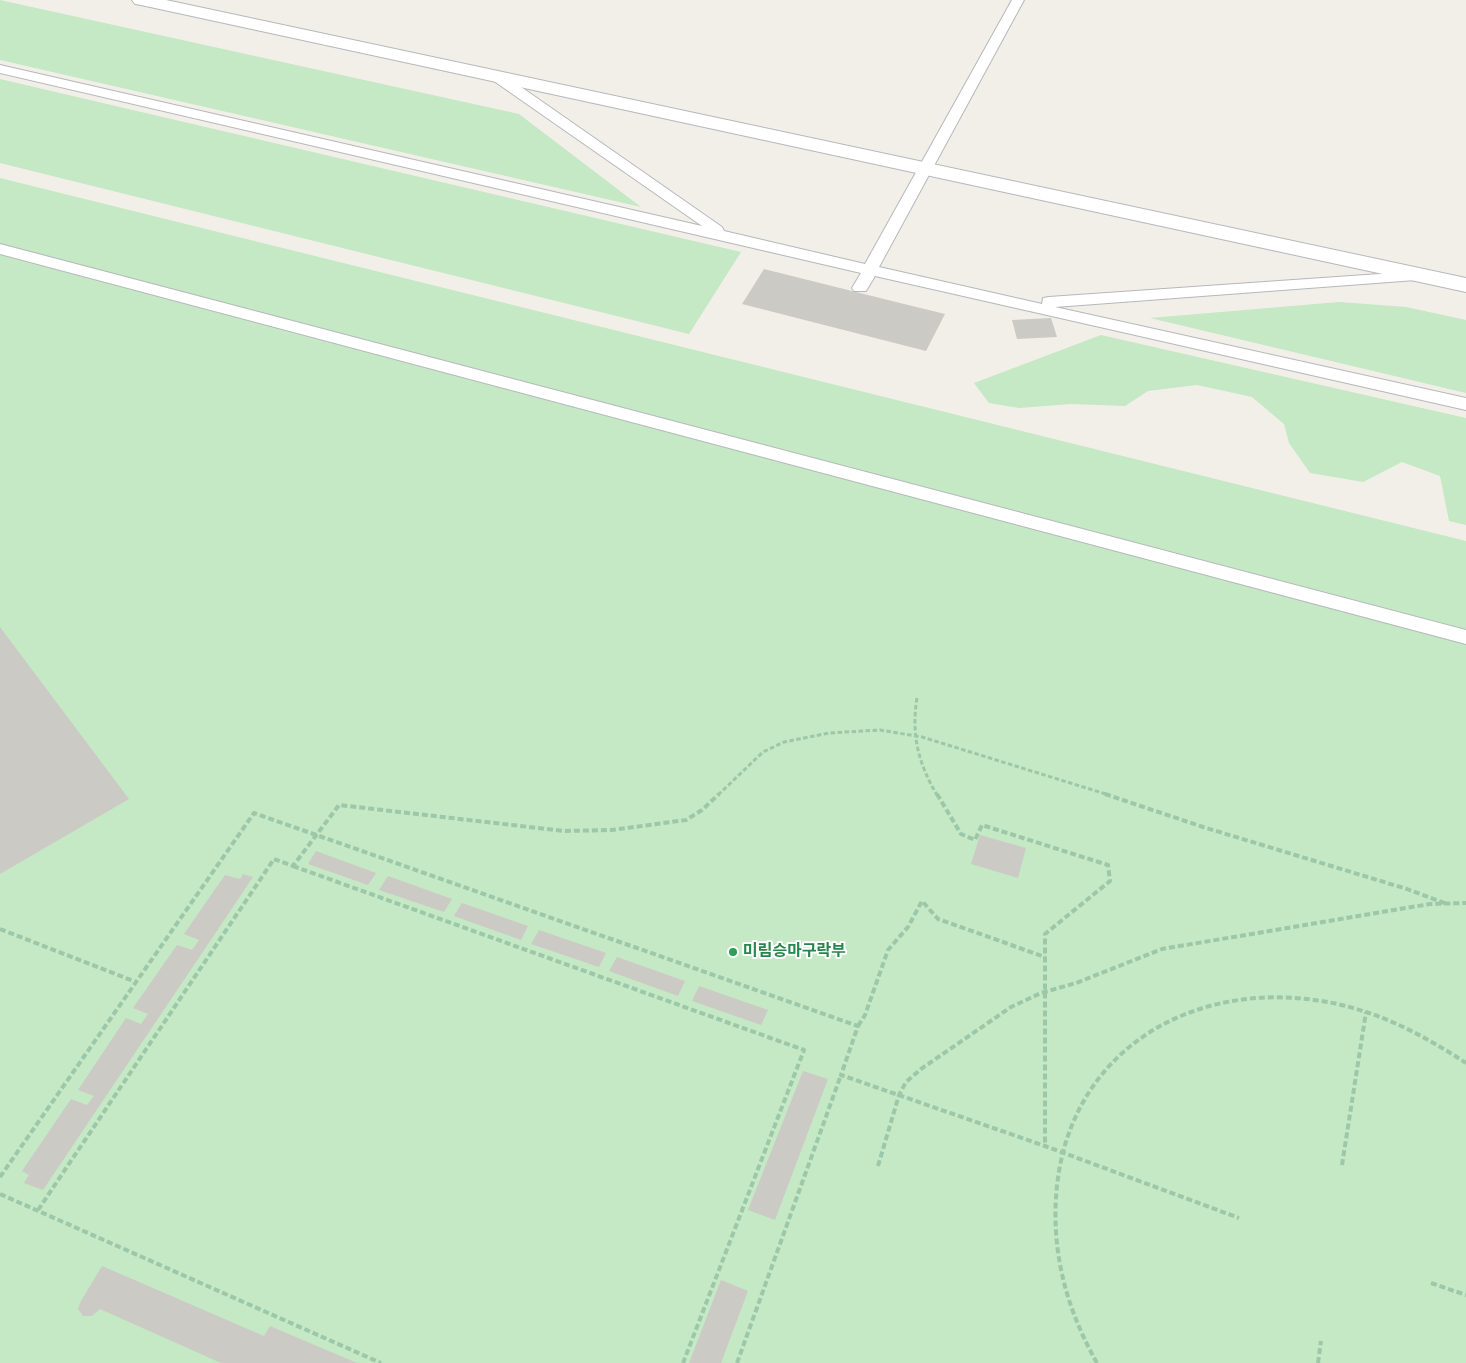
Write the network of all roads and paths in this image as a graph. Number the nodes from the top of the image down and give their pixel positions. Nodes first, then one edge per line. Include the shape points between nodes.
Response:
1 (141, 0) edge
2 (1018, 0) edge
3 (0, 69) edge
4 (496, 76) junction
5 (926, 169) junction
6 (724, 236) junction
7 (0, 249) edge
8 (870, 270) junction
9 (1423, 276) junction
10 (1466, 285) edge
11 (860, 288) dead end
12 (1027, 304) junction
13 (1466, 404) edge
14 (1466, 637) edge
15 (917, 698) dead end
16 (914, 735) junction
17 (318, 836) junction
18 (293, 866) junction
19 (1466, 903) edge
20 (1447, 904) junction
21 (0, 929) edge
22 (1045, 957) junction
23 (136, 982) junction
24 (1045, 992) junction
25 (1366, 1012) junction
26 (858, 1026) junction
27 (1466, 1063) edge
28 (841, 1075) junction
29 (899, 1095) junction
30 (1045, 1146) junction
31 (1062, 1152) junction
32 (1342, 1165) dead end
33 (878, 1166) dead end
34 (0, 1177) edge
35 (0, 1194) edge
36 (38, 1210) junction
37 (1239, 1218) dead end
38 (1431, 1283) dead end
39 (1466, 1294) edge
40 (1321, 1341) dead end
41 (381, 1363) edge
42 (682, 1363) edge
43 (737, 1363) edge
44 (1096, 1363) edge
45 (1318, 1363) edge

1 - 4 street
2 - 5 lane
3 - 6 lane
4 - 5 street
4 - 6 lane
5 - 8 lane
5 - 9 street
6 - 8 lane
7 - 14 lane
8 - 11 lane
8 - 12 lane
9 - 10 street
9 - 12 lane
12 - 13 lane
15 - 16 path
16 - 17 path via 880,730 829,733 784,742 764,752 702,810 674,823 564,831 339,805
16 - 20 path
16 - 22 path via 932,786 961,834 975,840 982,825 1108,865 1110,881 1045,934
17 - 18 path
17 - 23 path via 254,813
17 - 26 path
18 - 36 path via 274,858
18 - 42 path via 804,1050
19 - 20 path
20 - 24 path via 1162,949
21 - 23 path
22 - 24 path
22 - 26 path via 938,919 922,901 908,927 888,950 865,1016
23 - 34 path
24 - 29 path via 1011,1007 921,1069 906,1082
24 - 30 path
25 - 27 path via 1405,1028
25 - 31 path via 1320,1001 1279,997 1199,1007 1164,1022 1132,1042 1105,1068 1082,1098 1066,1134
25 - 32 path
26 - 28 path
28 - 29 path
28 - 43 path
29 - 30 path
29 - 33 path
30 - 31 path
31 - 37 path
31 - 44 path via 1056,1174 1054,1217 1059,1262 1071,1308
35 - 36 path
36 - 41 path
38 - 39 path
40 - 45 path

